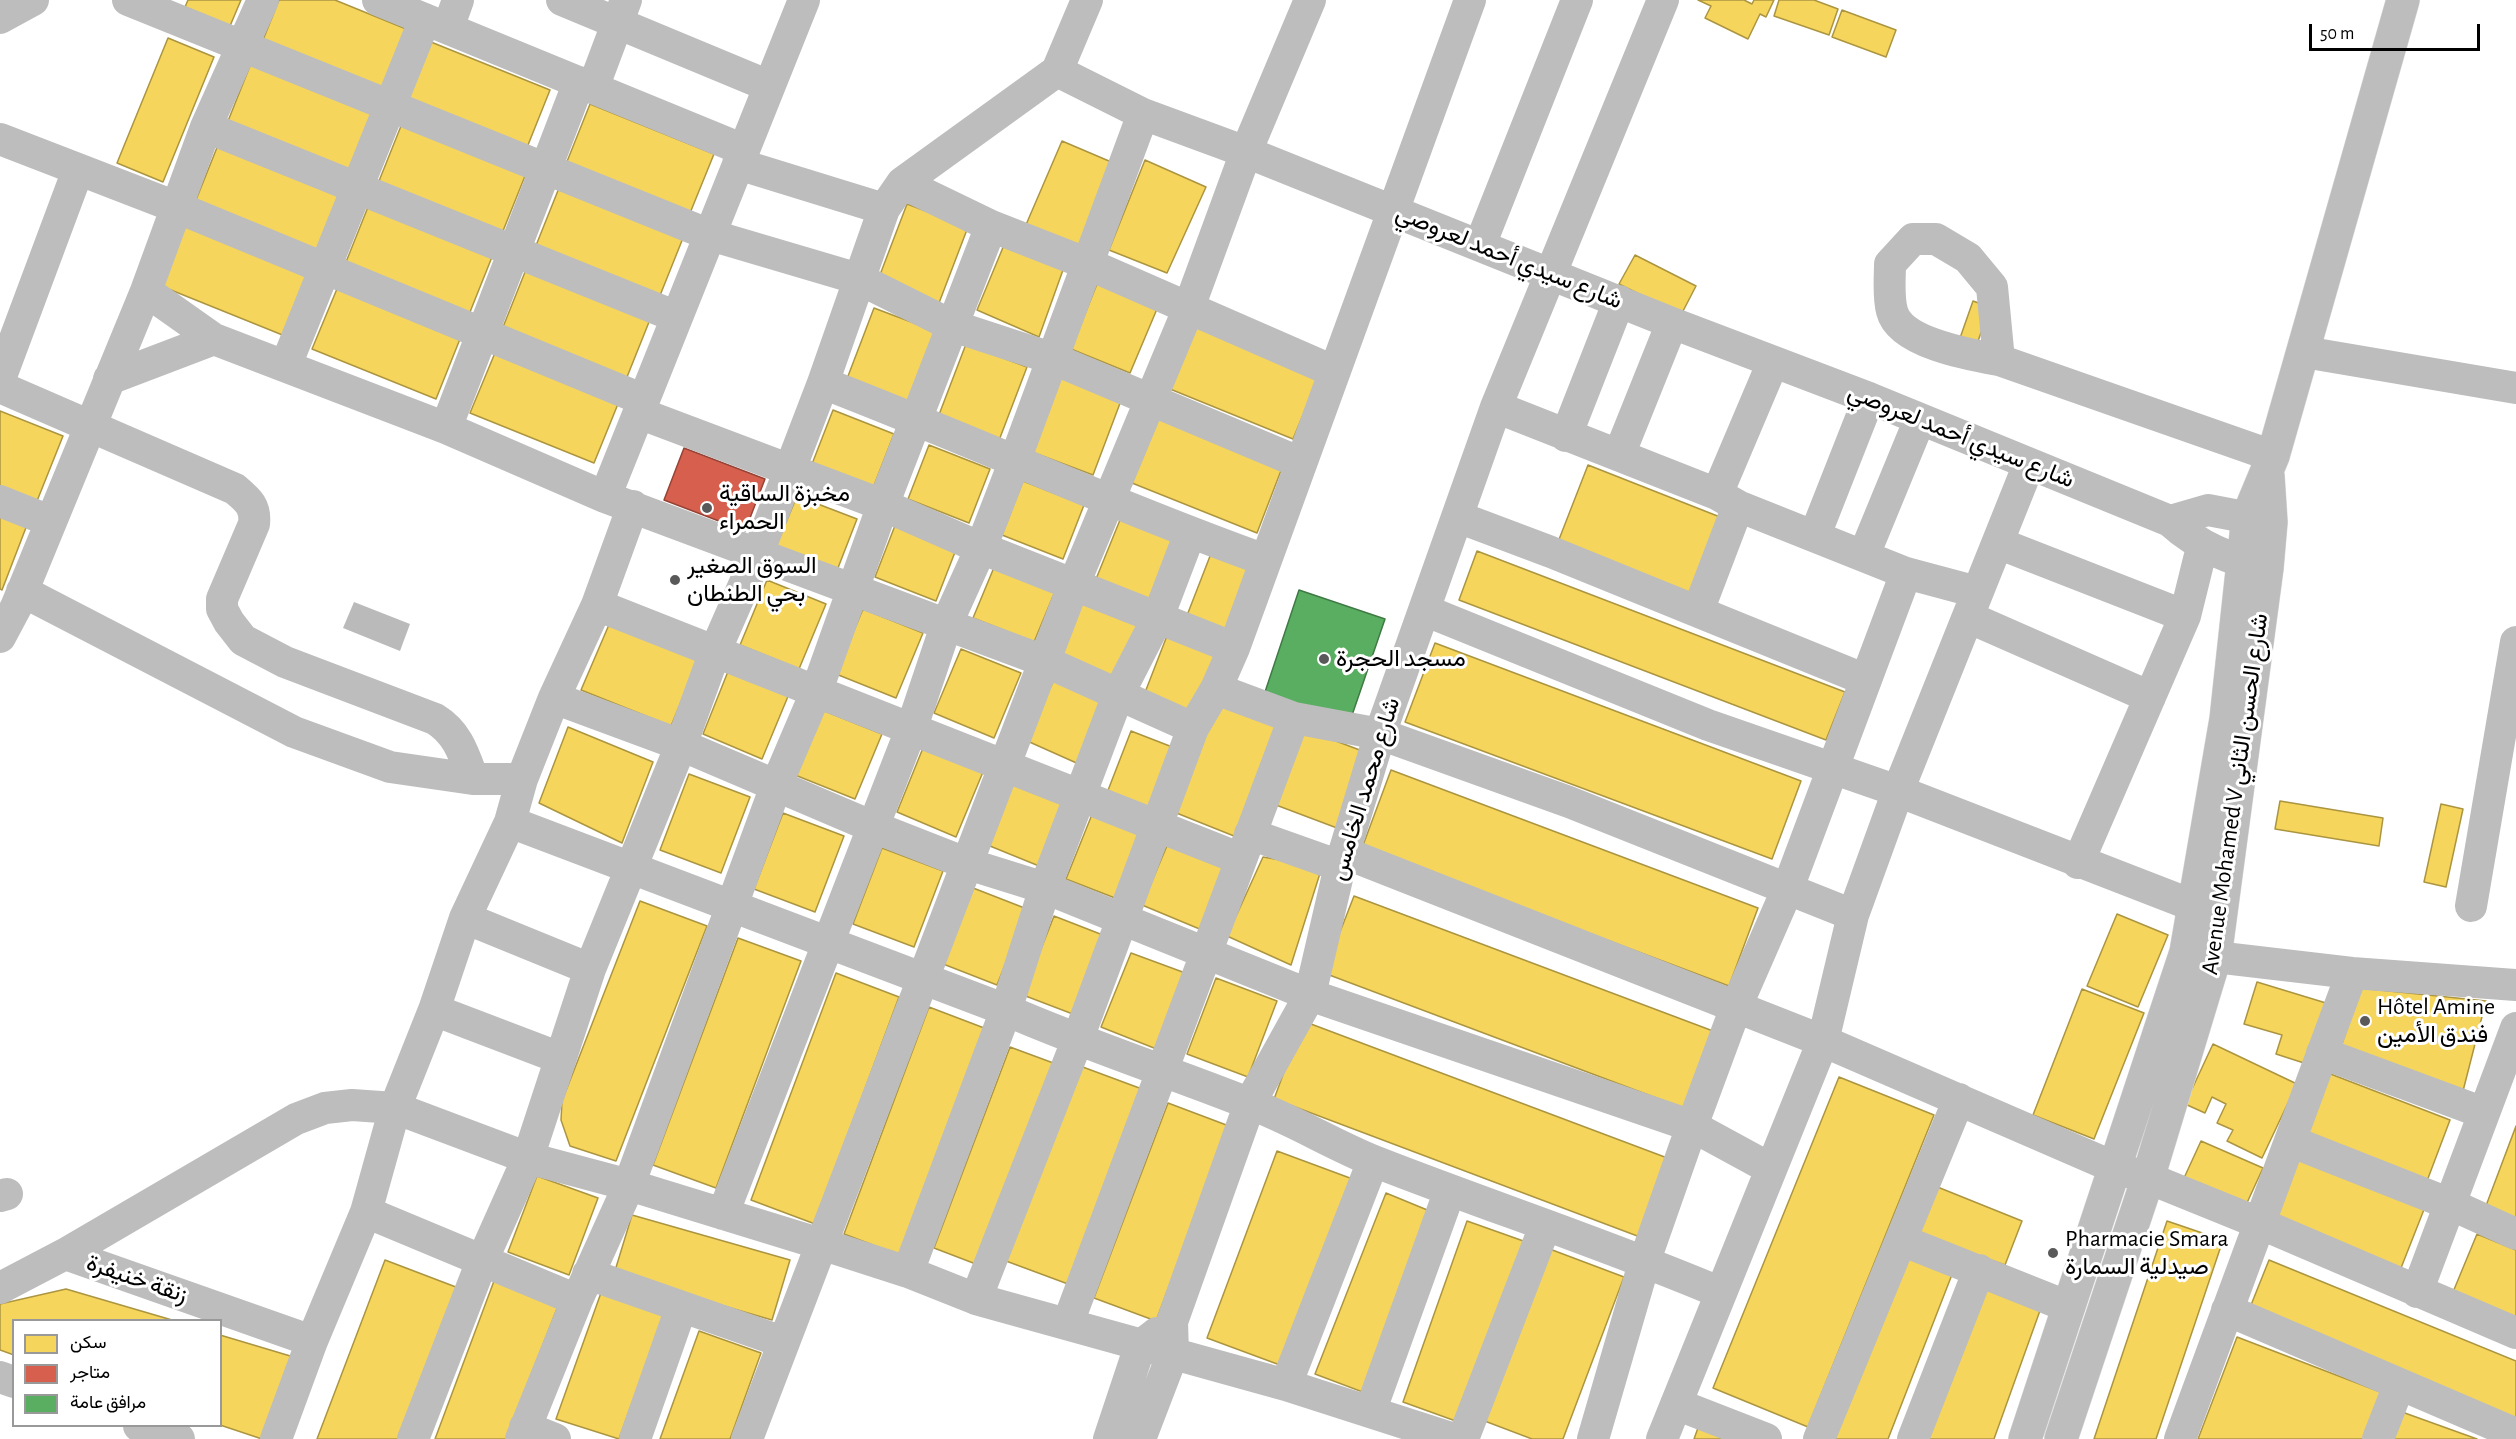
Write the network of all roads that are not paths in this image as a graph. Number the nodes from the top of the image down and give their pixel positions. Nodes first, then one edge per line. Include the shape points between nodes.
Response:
1 (33, 0) edge
2 (128, 0) edge
3 (262, 0) edge
4 (378, 0) edge
5 (562, 0) edge
6 (1087, 0) edge
7 (1310, 0) edge
8 (1470, 0) edge
9 (1577, 0) edge
10 (1663, 0) edge
11 (2403, 0) edge
12 (793, 3) edge
13 (622, 11) edge
14 (444, 16) edge
15 (0, 18) edge
16 (241, 46) junction
17 (1057, 71) junction
18 (586, 85) junction
19 (769, 86) junction
20 (389, 105) junction
21 (1143, 114) junction
22 (206, 127) junction
23 (0, 139) edge
24 (1246, 152) junction
25 (741, 157) junction
26 (546, 169) junction
27 (78, 170) junction
28 (902, 183) junction
29 (356, 186) junction
30 (176, 207) junction
31 (884, 209) junction
32 (1391, 210) junction
33 (991, 226) junction
34 (710, 235) junction
35 (1480, 245) junction
36 (514, 251) junction
37 (1088, 264) junction
38 (323, 267) junction
39 (1550, 272) junction
40 (859, 279) junction
41 (146, 291) junction
42 (1619, 301) junction
43 (1188, 310) junction
44 (677, 317) junction
45 (1672, 322) junction
46 (953, 326) junction
47 (482, 334) junction
48 (214, 339) junction
49 (2304, 352) junction
50 (1051, 358) junction
51 (1999, 360) dead end
52 (1773, 362) junction
53 (286, 365) junction
54 (1333, 371) junction
55 (0, 379) edge
56 (109, 379) junction
57 (823, 383) junction
58 (0, 387) edge
59 (2516, 388) edge
60 (1149, 398) junction
61 (1869, 398) junction
62 (641, 406) junction
63 (1496, 407) junction
64 (1920, 419) junction
65 (917, 420) junction
66 (91, 425) junction
67 (446, 428) junction
68 (1566, 436) junction
69 (1619, 455) junction
70 (1014, 463) junction
71 (1301, 463) junction
72 (2029, 464) junction
73 (2270, 465) junction
74 (789, 469) junction
75 (1110, 500) junction
76 (1728, 500) junction
77 (0, 501) edge
78 (619, 501) junction
79 (883, 505) junction
80 (1458, 517) junction
81 (2260, 519) junction
82 (50, 521) junction
83 (2170, 521) junction
84 (1190, 533) junction
85 (1815, 535) junction
86 (1998, 543) junction
87 (2202, 547) junction
88 (981, 548) junction
89 (758, 553) junction
90 (1864, 555) junction
91 (1264, 560) junction
92 (2255, 565) junction
93 (1906, 573) junction
94 (1074, 584) junction
95 (854, 590) junction
96 (13, 600) edge
97 (597, 604) junction
98 (1973, 604) junction
99 (1424, 610) junction
100 (1698, 611) junction
101 (2185, 616) junction
102 (1158, 617) junction
103 (946, 623) junction
104 (0, 637) edge
105 (2516, 642) edge
106 (1234, 648) junction
107 (716, 649) junction
108 (1044, 661) junction
109 (1866, 680) junction
110 (1216, 689) junction
111 (817, 690) junction
112 (1118, 695) junction
113 (2150, 697) junction
114 (554, 698) junction
115 (1294, 718) junction
116 (912, 727) junction
117 (1193, 728) junction
118 (1380, 734) junction
119 (681, 745) junction
120 (1006, 766) junction
121 (1831, 767) junction
122 (473, 779) junction
123 (522, 779) junction
124 (776, 786) junction
125 (1898, 791) junction
126 (1081, 796) junction
127 (510, 822) junction
128 (1156, 825) junction
129 (871, 826) junction
130 (1246, 846) junction
131 (1342, 860) junction
132 (2078, 863) junction
133 (968, 864) junction
134 (631, 868) junction
135 (1045, 888) junction
136 (1788, 888) junction
137 (2192, 905) junction
138 (2471, 906) dead end
139 (733, 907) junction
140 (1853, 915) junction
141 (465, 918) junction
142 (1122, 918) junction
143 (828, 942) junction
144 (1204, 953) junction
145 (2215, 957) junction
146 (590, 969) junction
147 (2352, 973) junction
148 (922, 979) junction
149 (2516, 985) edge
150 (1310, 995) junction
151 (1736, 1007) junction
152 (434, 1010) junction
153 (1006, 1010) junction
154 (2516, 1028) edge
155 (1077, 1041) junction
156 (1822, 1041) junction
157 (2322, 1053) junction
158 (560, 1058) junction
159 (1162, 1072) junction
160 (1959, 1099) junction
161 (1250, 1103) junction
162 (395, 1108) junction
163 (2484, 1113) junction
164 (1692, 1126) junction
165 (2290, 1141) junction
166 (528, 1158) junction
167 (1373, 1161) junction
168 (1771, 1168) junction
169 (2116, 1168) junction
170 (2148, 1178) junction
171 (629, 1185) junction
172 (1450, 1190) junction
173 (2450, 1204) junction
174 (366, 1212) junction
175 (723, 1214) junction
176 (2259, 1223) junction
177 (1545, 1226) junction
178 (2516, 1234) edge
179 (1901, 1240) junction
180 (821, 1244) junction
181 (64, 1254) junction
182 (1645, 1260) junction
183 (482, 1261) junction
184 (1979, 1270) junction
185 (908, 1272) junction
186 (583, 1287) junction
187 (0, 1288) edge
188 (2417, 1292) junction
189 (1721, 1293) junction
190 (976, 1299) junction
191 (681, 1308) junction
192 (2069, 1308) junction
193 (2227, 1310) junction
194 (1172, 1322) junction
195 (1068, 1323) junction
196 (2516, 1333) edge
197 (312, 1341) junction
198 (783, 1342) junction
199 (1140, 1346) junction
200 (1173, 1353) junction
201 (1286, 1385) junction
202 (2399, 1385) junction
203 (1676, 1404) junction
204 (1370, 1412) junction
205 (145, 1427) edge
206 (523, 1433) edge
207 (2516, 1434) edge
208 (179, 1439) edge
209 (276, 1439) edge
210 (413, 1439) edge
211 (555, 1439) edge
212 (635, 1439) edge
213 (747, 1439) edge
214 (1109, 1439) edge
215 (1140, 1439) edge
216 (1454, 1439) edge
217 (1462, 1439) edge
218 (1593, 1439) edge
219 (1662, 1439) edge
220 (1766, 1439) edge
221 (1819, 1439) edge
222 (1913, 1439) edge
223 (2025, 1439) edge
224 (2061, 1439) edge
225 (2180, 1439) edge
226 (2378, 1439) edge

1 - 15 street
2 - 16 street
3 - 16 street
4 - 14 street
5 - 13 street
6 - 17 street
7 - 24 street
8 - 32 street
9 - 35 street
10 - 39 street, شارع محمد الخامس
11 - 49 main road
12 - 19 street
13 - 18 street
13 - 19 street
14 - 18 street
14 - 20 street
16 - 20 street
16 - 22 street
17 - 21 street, شارع سيدي أحمد لعروصي
17 - 28 street
18 - 25 street
18 - 26 street
19 - 25 street
20 - 26 street
20 - 29 street
21 - 24 street, شارع سيدي أحمد لعروصي
21 - 37 street
22 - 29 street
22 - 30 street
23 - 27 street
24 - 32 street, شارع سيدي أحمد لعروصي
24 - 43 street
25 - 31 street
25 - 34 street
26 - 34 street
26 - 36 street
27 - 30 street
27 - 55 street
28 - 31 street
28 - 33 street
29 - 36 street
29 - 38 street
30 - 38 street
30 - 41 street
31 - 40 street
32 - 35 street, شارع سيدي أحمد لعروصي
32 - 54 street
33 - 37 street
33 - 46 street
34 - 40 street
34 - 44 street
35 - 39 street, شارع سيدي أحمد لعروصي
36 - 44 street
36 - 47 street
37 - 43 street
37 - 50 street
38 - 47 street
38 - 53 street
39 - 42 street, شارع سيدي أحمد لعروصي
39 - 63 street, شارع محمد الخامس
40 - 46 street
40 - 57 street
41 - 48 street
41 - 56 street
42 - 45 street, شارع سيدي أحمد لعروصي
42 - 68 street
43 - 54 street
43 - 60 street
44 - 62 street
45 - 52 street, شارع سيدي أحمد لعروصي
45 - 69 street
46 - 50 street
46 - 65 street
47 - 62 street
47 - 67 street
48 - 53 street
48 - 56 street
49 - 59 street
49 - 73 main road
50 - 60 street
50 - 70 street
51 - 73 street
52 - 61 street, شارع سيدي أحمد لعروصي
52 - 76 street
53 - 67 street
54 - 71 street
56 - 66 street
57 - 65 street
57 - 74 street
58 - 66 street
60 - 71 street
60 - 75 street
61 - 64 street, شارع سيدي أحمد لعروصي
61 - 85 street
62 - 74 street
62 - 78 street
63 - 68 street
63 - 80 street, شارع محمد الخامس
64 - 72 street, شارع سيدي أحمد لعروصي
64 - 90 street
65 - 70 street
65 - 79 street
66 - 82 street
66 - 122 street via 235,489 251,503 254,524 222,599 225,615 243,640 285,662 443,724 460,744
67 - 78 street
68 - 69 street
69 - 76 street
70 - 75 street
70 - 88 street
71 - 91 street
72 - 83 street, شارع سيدي أحمد لعروصي
72 - 86 street
73 - 81 main road, Avenue Mohamed V شارع الحسن الثاني
74 - 79 street
74 - 89 street
75 - 84 street
75 - 94 street
76 - 85 street
76 - 100 street
77 - 82 street
78 - 89 street
78 - 97 street
79 - 88 street
79 - 95 street
80 - 99 street, شارع محمد الخامس
80 - 100 street
81 - 83 street via 2208,510
81 - 92 main road, Avenue Mohamed V شارع الحسن الثاني
82 - 96 street
83 - 87 street, شارع سيدي أحمد لعروصي
84 - 91 street
84 - 102 street
85 - 90 street
86 - 98 street
86 - 101 street
87 - 92 street, شارع سيدي أحمد لعروصي
87 - 101 street
88 - 94 street
88 - 103 street
89 - 95 street
89 - 107 street
90 - 93 street
91 - 106 street
92 - 137 main road, Avenue Mohamed V شارع الحسن الثاني
92 - 145 main road, Avenue Mohamed V شارع الحسن الثاني
93 - 98 street
93 - 109 street
94 - 102 street
94 - 108 street
95 - 103 street
95 - 111 street
96 - 104 street
96 - 122 street via 294,732 390,767
97 - 107 street
97 - 114 street
98 - 113 street
98 - 125 street
99 - 118 street, شارع محمد الخامس
99 - 121 street via 1708,725
100 - 109 street
101 - 113 street
102 - 106 street
102 - 112 street
103 - 108 street
103 - 116 street
105 - 138 street
106 - 110 street
107 - 111 street
107 - 119 street
108 - 112 street
108 - 120 street
109 - 121 street
110 - 115 street
110 - 117 street
111 - 116 street
111 - 124 street
112 - 117 street
112 - 126 street
113 - 132 street
114 - 119 street
114 - 123 street
115 - 118 street
115 - 130 street
116 - 120 street
116 - 129 street
117 - 128 street
118 - 131 street, شارع محمد الخامس
118 - 136 street via 1569,802
119 - 124 street
119 - 134 street
120 - 126 street
120 - 133 street
121 - 125 street
121 - 136 street
122 - 123 street
123 - 127 street
124 - 129 street
124 - 139 street
125 - 132 street
125 - 140 street
126 - 128 street
126 - 135 street
127 - 134 street
127 - 141 street
128 - 130 street
128 - 142 street
129 - 133 street
129 - 143 street
130 - 131 street
130 - 144 street
131 - 150 street, شارع محمد الخامس
131 - 151 street
132 - 137 street
133 - 135 street
133 - 148 street
134 - 139 street
134 - 146 street
135 - 142 street
135 - 153 street
136 - 140 street
136 - 151 street
137 - 169 main road, Avenue Mohamed V شارع الحسن الثاني via 2186,952
139 - 143 street
139 - 171 street
140 - 156 street
141 - 146 street
141 - 152 street
142 - 144 street
142 - 155 street
143 - 148 street
143 - 175 street
144 - 150 street
144 - 159 street
145 - 147 street
145 - 170 main road, Avenue Mohamed V شارع الحسن الثاني
146 - 158 street
147 - 149 street
147 - 157 street
148 - 153 street
148 - 180 street
150 - 161 street, شارع محمد الخامس
150 - 164 street
151 - 156 street
151 - 164 street
152 - 158 street
152 - 162 street
153 - 155 street
153 - 185 street
154 - 163 street
155 - 159 street
155 - 190 street
156 - 160 street
156 - 168 street
157 - 163 street
157 - 165 street
158 - 166 street
159 - 161 street
159 - 195 street
160 - 169 street
160 - 179 street
161 - 167 street
161 - 194 street, شارع محمد الخامس
162 - 166 street
162 - 174 street
162 - 181 street via 325,1108 296,1119
163 - 173 street
164 - 168 street
164 - 182 street
165 - 173 street
165 - 176 street
166 - 171 street
166 - 183 street
167 - 172 street
167 - 201 street
168 - 189 street
169 - 170 street
169 - 192 main road, Avenue Mohamed V شارع الحسن الثاني
170 - 176 street
170 - 224 main road, Avenue Mohamed V شارع الحسن الثاني
171 - 175 street
171 - 186 street
172 - 177 street
172 - 204 street
173 - 178 street
173 - 188 street
174 - 183 street
174 - 197 street
175 - 180 street
176 - 188 street
176 - 193 street
177 - 182 street
177 - 217 street
179 - 184 street
179 - 221 street
180 - 185 street
180 - 198 street
181 - 187 street
181 - 197 street, زنقة خنيفرة
182 - 189 street
182 - 218 street
183 - 186 street
183 - 210 street
184 - 192 street
184 - 222 street
185 - 190 street
186 - 191 street
186 - 206 street
188 - 196 street
189 - 203 street
190 - 195 street
191 - 198 street
191 - 212 street
192 - 223 main road, Avenue Mohamed V شارع الحسن الثاني
193 - 202 street
193 - 225 street
194 - 199 street
194 - 200 street, شارع محمد الخامس
195 - 199 street
197 - 209 street
198 - 213 street
199 - 200 street
199 - 214 street
200 - 201 street
200 - 215 street, شارع محمد الخامس
201 - 204 street
202 - 207 street
202 - 226 street
203 - 219 street
203 - 220 street
204 - 216 street
205 - 208 street
206 - 211 street

